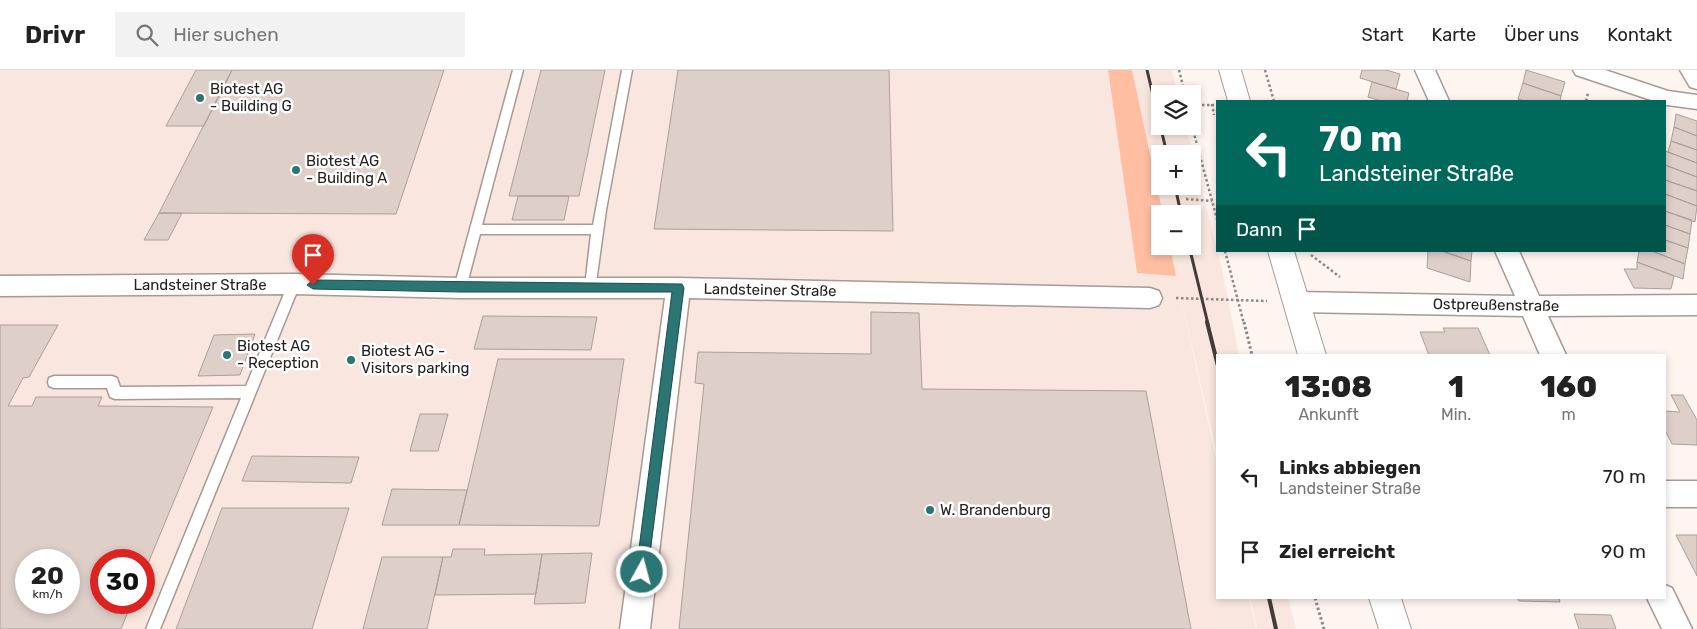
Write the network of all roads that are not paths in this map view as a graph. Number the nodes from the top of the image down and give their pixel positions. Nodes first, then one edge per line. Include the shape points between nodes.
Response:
1 (518, 70) edge
2 (627, 70) edge
3 (1230, 70) edge
4 (1425, 70) edge
5 (1583, 70) edge
6 (1690, 70) edge
7 (1697, 82) edge
8 (1239, 100) edge
9 (1439, 100) edge
10 (1697, 102) edge
11 (598, 229) junction
12 (475, 230) junction
13 (1281, 252) edge
14 (1507, 252) edge
15 (294, 284) junction
16 (0, 286) edge
17 (591, 287) junction
18 (460, 288) junction
19 (678, 288) junction
20 (1150, 298) road end
21 (1296, 302) junction
22 (1697, 305) edge
23 (1532, 306) junction
24 (1312, 354) edge
25 (1553, 354) edge
26 (54, 382) dead end
27 (251, 392) junction
28 (1666, 494) edge
29 (1697, 494) edge
30 (1385, 599) edge
31 (1662, 599) edge
32 (153, 629) edge
33 (635, 629) edge
34 (1395, 629) edge
35 (1676, 629) edge

1 - 12 lane
2 - 11 lane
3 - 8 street
4 - 9 street
5 - 10 street via 1668,98
6 - 7 street
11 - 12 lane
11 - 17 lane
12 - 18 lane
13 - 21 street
14 - 23 street
15 - 16 street, Landsteiner Straße
15 - 18 street, Landsteiner Straße
15 - 27 lane
17 - 18 street, Landsteiner Straße
17 - 19 street, Landsteiner Straße
19 - 20 street, Landsteiner Straße
19 - 33 street
21 - 23 street, Ostpreußenstraße
21 - 24 street
22 - 23 street, Ostpreußenstraße
23 - 25 street
26 - 27 lane via 112,382 115,393
27 - 32 lane
28 - 29 street
30 - 34 street
31 - 35 street

